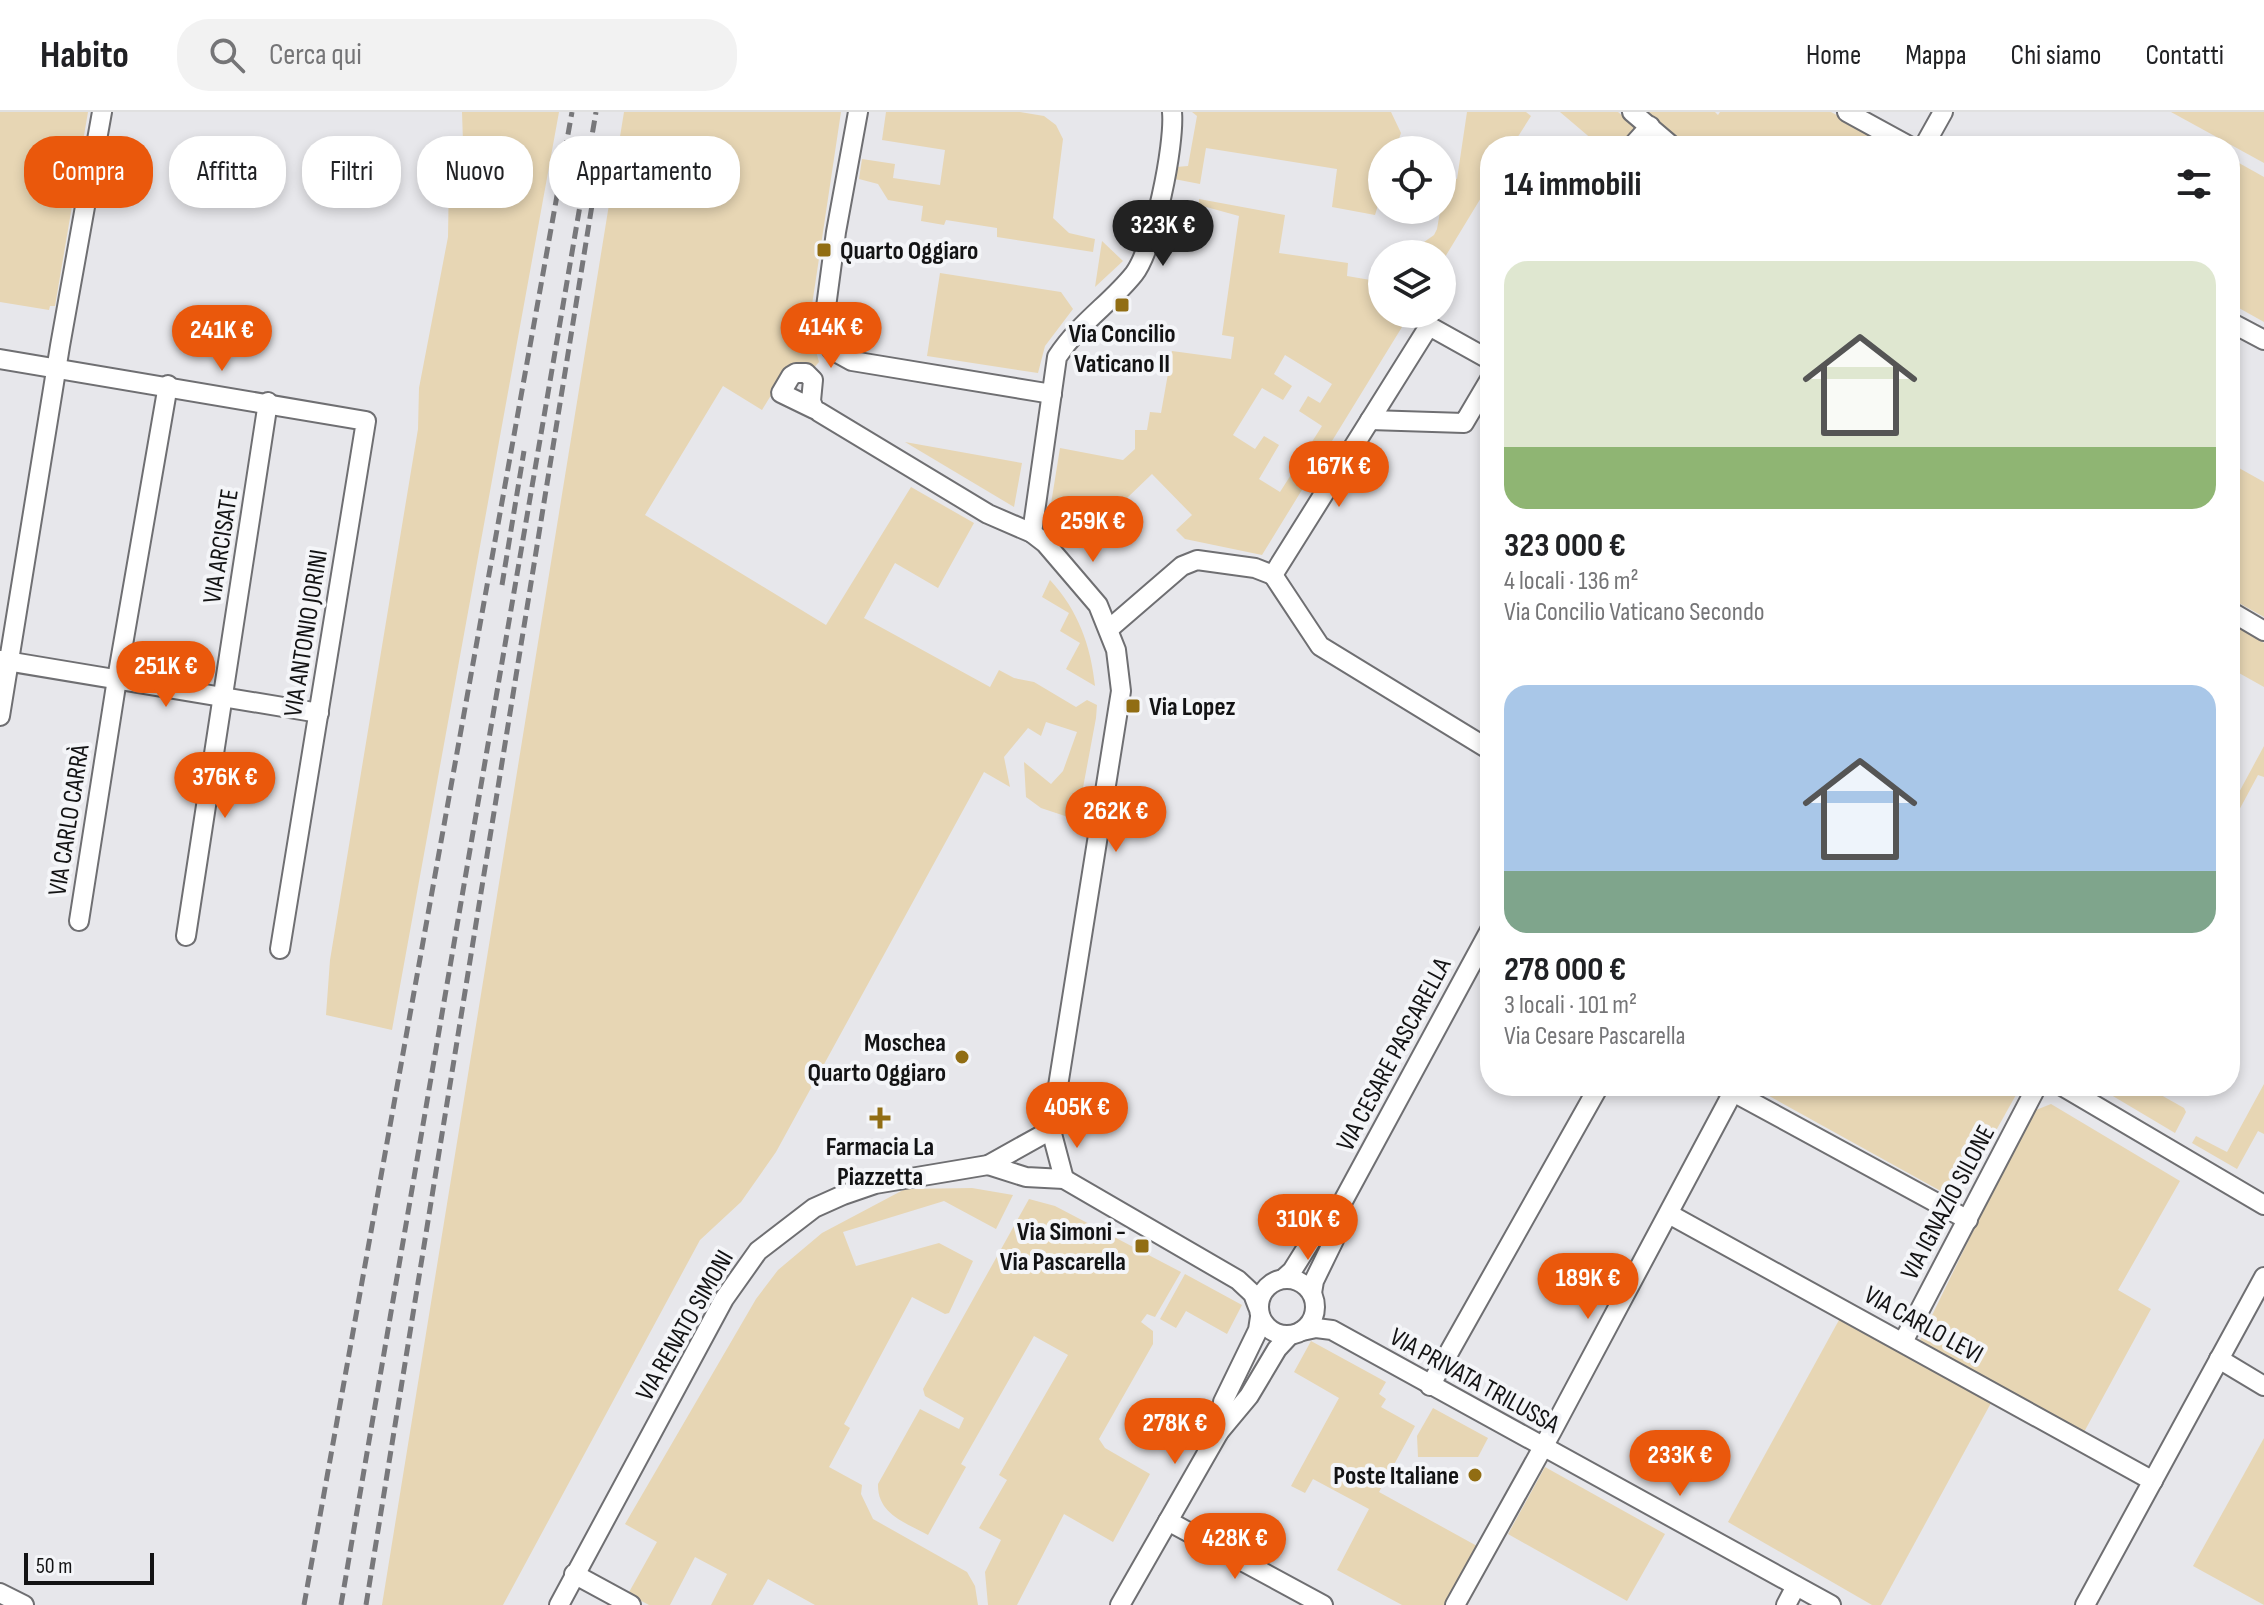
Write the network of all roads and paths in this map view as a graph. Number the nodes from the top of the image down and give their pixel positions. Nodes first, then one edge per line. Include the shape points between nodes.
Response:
1 (102, 112) edge
2 (858, 112) edge
3 (1172, 112) edge
4 (1632, 112) edge
5 (1847, 112) edge
6 (1943, 112) edge
7 (1650, 126) junction
8 (1641, 136) edge
9 (1661, 136) edge
10 (1891, 136) edge
11 (1930, 136) edge
12 (2240, 327) edge
13 (2264, 340) edge
14 (1480, 354) edge
15 (0, 359) edge
16 (57, 367) junction
17 (168, 385) junction
18 (1052, 394) junction
19 (1480, 396) edge
20 (268, 402) junction
21 (817, 410) dead end
22 (1370, 420) junction
23 (1032, 533) junction
24 (1273, 575) junction
25 (2240, 618) edge
26 (1109, 629) junction
27 (2259, 630) edge
28 (4, 661) edge
29 (117, 679) junction
30 (222, 697) junction
31 (319, 713) junction
32 (0, 716) edge
33 (1480, 744) edge
34 (79, 921) dead end
35 (186, 936) dead end
36 (280, 949) dead end
37 (1480, 962) edge
38 (1593, 1096) edge
39 (1724, 1096) edge
40 (1740, 1096) edge
41 (2032, 1096) edge
42 (2079, 1096) edge
43 (1051, 1130) junction
44 (988, 1165) junction
45 (1064, 1179) junction
46 (1342, 1203) junction
47 (2264, 1205) edge
48 (1669, 1214) junction
49 (1968, 1220) junction
50 (2264, 1277) edge
51 (1238, 1280) junction
52 (1277, 1281) junction
53 (1313, 1301) junction
54 (1259, 1312) junction
55 (1332, 1330) junction
56 (1296, 1333) junction
57 (1903, 1342) junction
58 (2219, 1359) junction
59 (1430, 1386) junction
60 (2264, 1386) edge
61 (1219, 1432) junction
62 (1543, 1447) junction
63 (2153, 1481) junction
64 (1168, 1521) junction
65 (574, 1574) junction
66 (1796, 1586) junction
67 (0, 1593) edge
68 (24, 1605) edge
69 (559, 1605) edge
70 (631, 1605) edge
71 (1120, 1605) edge
72 (1323, 1605) edge
73 (1455, 1605) edge
74 (1786, 1605) edge
75 (1831, 1605) edge
76 (2085, 1605) edge

1 - 16 street
2 - 18 street via 824,322 832,350 852,361
3 - 18 street via 1163,183 1144,260 1070,338 1057,357
4 - 7 street
5 - 10 street
6 - 11 street
7 - 8 street
7 - 9 street
12 - 13 street
14 - 22 street via 1429,326
15 - 16 street
16 - 17 street
16 - 28 street
17 - 20 street
17 - 29 street, VIA CARLO CARRÀ
18 - 23 street
19 - 22 street via 1464,423
20 - 30 street, VIA ARCISATE
20 - 31 street, VIA ANTONIO JORINI via 366,421
21 - 23 street via 988,514
22 - 24 street
23 - 26 street via 1083,584
24 - 26 street via 1255,568 1190,562
24 - 33 street via 1320,646
25 - 27 street
26 - 43 street via 1121,691
28 - 29 street
28 - 32 street
29 - 30 street
29 - 34 street, VIA CARLO CARRÀ
30 - 31 street
30 - 35 street, VIA ARCISATE
31 - 36 street, VIA ANTONIO JORINI
37 - 46 street, VIA CESARE PASCARELLA
38 - 59 street
39 - 48 street
40 - 49 street
41 - 49 street, VIA IGNAZIO SILONE
42 - 47 street
43 - 44 street, VIA RENATO SIMONI
43 - 45 street
44 - 45 street, VIA RENATO SIMONI via 1026,1177
44 - 65 street, VIA RENATO SIMONI via 875,1184 843,1195 814,1208 758,1251 724,1299
45 - 51 street, VIA RENATO SIMONI
46 - 52 street via 1292,1271
46 - 53 street via 1334,1240 1314,1281
48 - 57 street, VIA CARLO LEVI
48 - 62 street
49 - 57 street, VIA IGNAZIO SILONE
50 - 58 street
51 - 52 street via 1255,1285
51 - 54 street, VIA RENATO SIMONI via 1253,1294
52 - 53 street via 1298,1281
52 - 54 street via 1259,1298
53 - 55 street
53 - 56 street via 1312,1321
54 - 56 street via 1271,1331
54 - 61 street via 1258,1330 1223,1402
55 - 56 street
55 - 59 street, VIA PRIVATA TRILUSSA
56 - 61 street via 1277,1349
57 - 63 street, VIA CARLO LEVI
58 - 60 street
58 - 63 street
59 - 62 street, VIA PRIVATA TRILUSSA
61 - 64 street
62 - 66 street, VIA PRIVATA TRILUSSA
62 - 73 street
63 - 76 street
64 - 71 street
64 - 72 street
65 - 69 street, VIA RENATO SIMONI
65 - 70 street
66 - 74 street
66 - 75 street, VIA PRIVATA TRILUSSA
67 - 68 street

